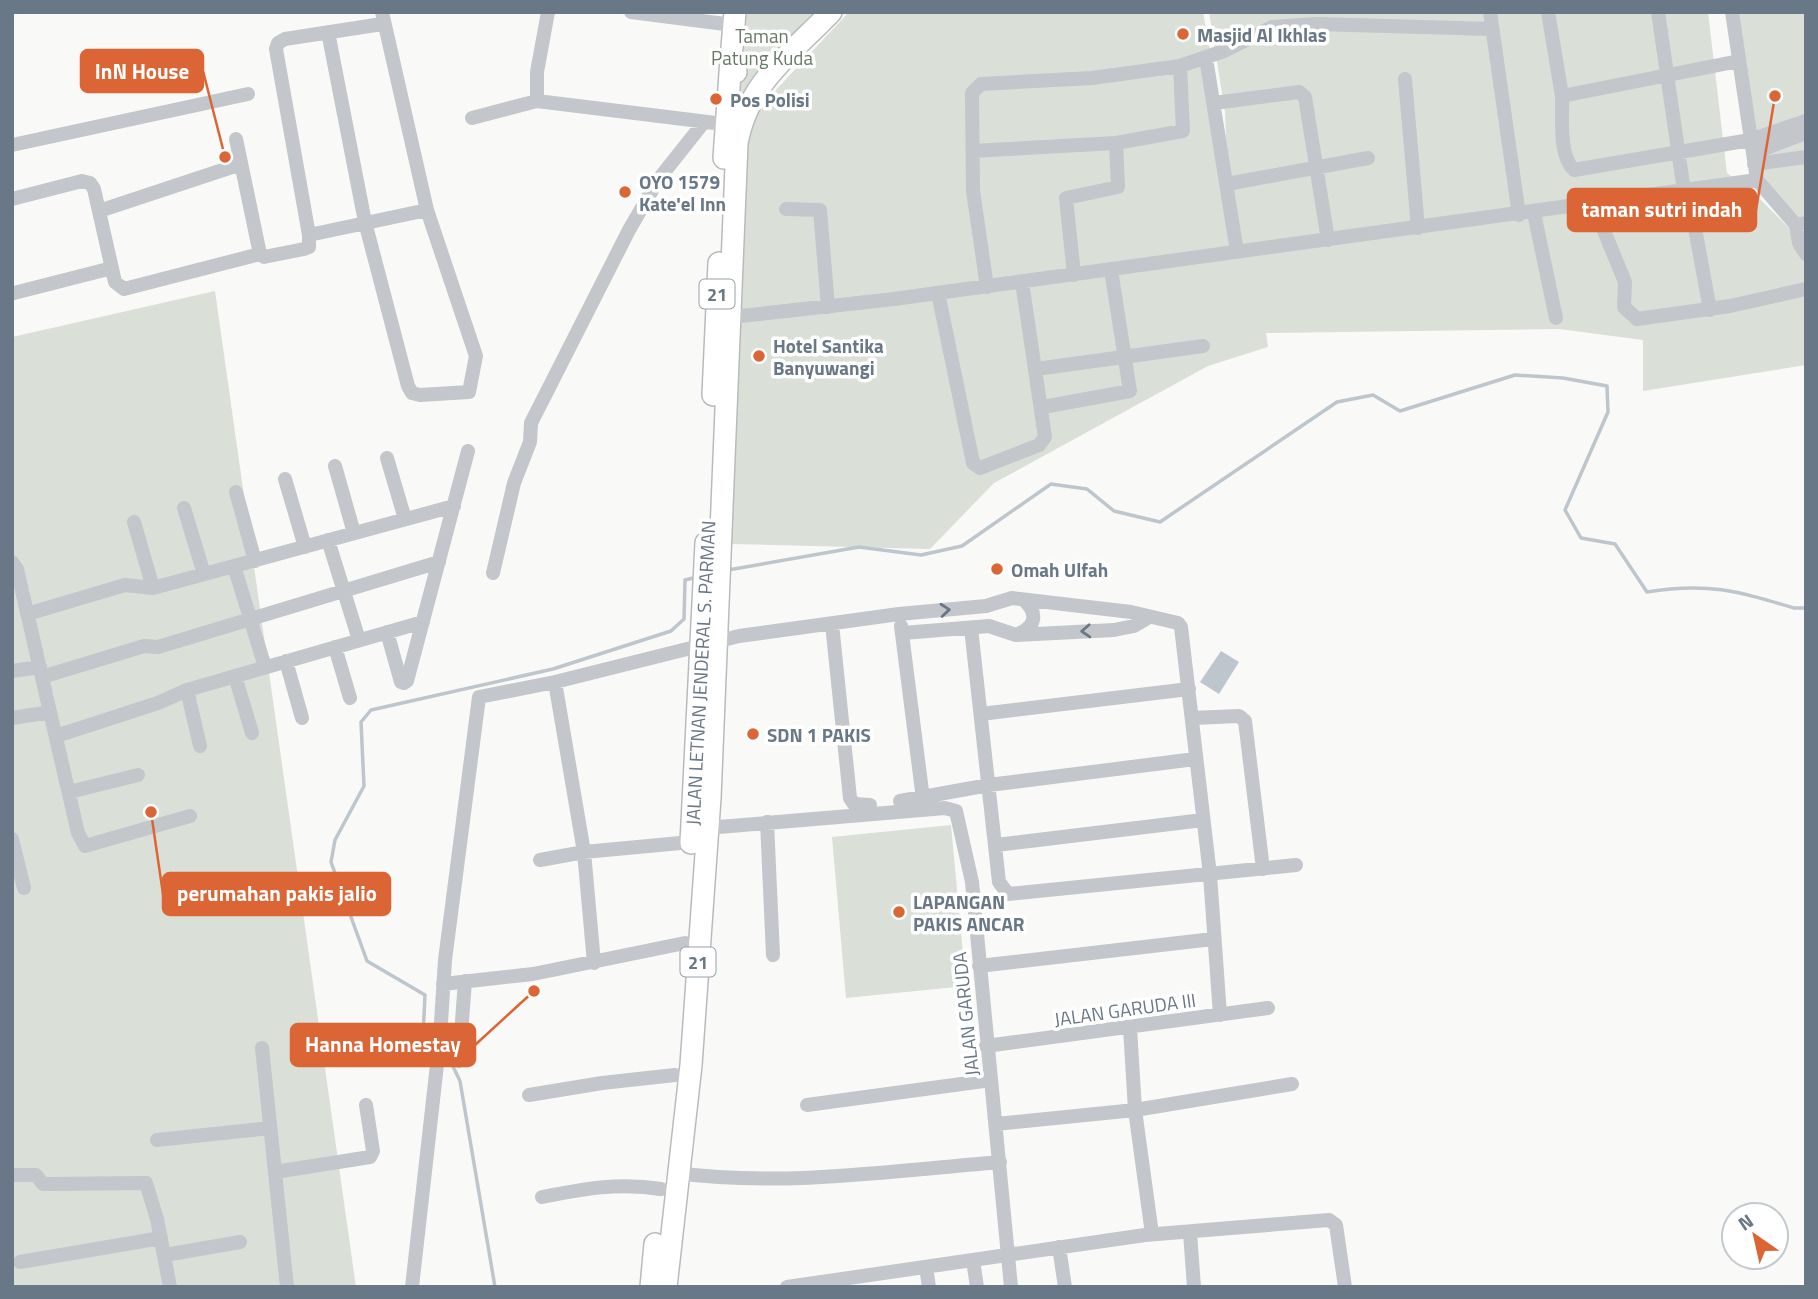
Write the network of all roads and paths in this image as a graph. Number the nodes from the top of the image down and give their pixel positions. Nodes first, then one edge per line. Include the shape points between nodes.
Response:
1 (548, 12) edge
2 (631, 12) edge
3 (831, 12) edge
4 (1490, 12) edge
5 (1548, 12) edge
6 (1658, 12) edge
7 (1732, 12) edge
8 (666, 15) edge
9 (382, 18) edge
10 (734, 19) edge
11 (1492, 29) junction
12 (328, 32) junction
13 (1206, 58) junction
14 (731, 59) junction
15 (1739, 61) junction
16 (1180, 66) junction
17 (1667, 77) junction
18 (1405, 79) dead end
19 (761, 83) junction
20 (248, 94) dead end
21 (1562, 96) junction
22 (537, 101) junction
23 (1214, 103) junction
24 (472, 118) dead end
25 (1806, 121) edge
26 (714, 123) junction
27 (1806, 133) edge
28 (236, 139) dead end
29 (1116, 143) junction
30 (12, 145) edge
31 (1678, 151) junction
32 (973, 152) junction
33 (1753, 152) junction
34 (1806, 157) edge
35 (1368, 158) dead end
36 (241, 164) junction
37 (1317, 167) junction
38 (1757, 180) junction
39 (1227, 184) junction
40 (1686, 191) junction
41 (12, 199) edge
42 (1593, 204) junction
43 (427, 209) junction
44 (786, 209) dead end
45 (99, 211) junction
46 (1526, 214) junction
47 (365, 222) junction
48 (1801, 224) edge
49 (1418, 228) junction
50 (309, 235) junction
51 (1328, 240) junction
52 (1237, 252) junction
53 (260, 254) junction
54 (1806, 254) edge
55 (111, 268) junction
56 (1111, 270) junction
57 (1074, 275) junction
58 (1022, 282) junction
59 (987, 287) junction
60 (1806, 289) edge
61 (14, 292) dead end
62 (938, 293) junction
63 (828, 307) junction
64 (1710, 310) junction
65 (732, 317) junction
66 (1556, 318) dead end
67 (1203, 346) dead end
68 (1125, 356) junction
69 (1036, 369) junction
70 (1042, 407) junction
71 (468, 451) dead end
72 (387, 458) dead end
73 (335, 466) dead end
74 (285, 479) dead end
75 (236, 492) dead end
76 (454, 506) junction
77 (184, 508) dead end
78 (405, 519) junction
79 (134, 522) dead end
80 (714, 531) junction
81 (354, 533) junction
82 (328, 540) junction
83 (305, 547) junction
84 (255, 561) junction
85 (12, 562) edge
86 (439, 562) junction
87 (234, 566) junction
88 (494, 573) dead end
89 (204, 575) junction
90 (153, 588) junction
91 (343, 590) junction
92 (1024, 600) junction
93 (27, 614) junction
94 (899, 614) junction
95 (1149, 617) junction
96 (250, 619) junction
97 (423, 622) junction
98 (832, 624) junction
99 (971, 628) junction
100 (387, 632) junction
101 (903, 633) junction
102 (1020, 634) junction
103 (359, 640) junction
104 (710, 641) junction
105 (335, 647) junction
106 (286, 661) junction
107 (265, 667) junction
108 (12, 671) edge
109 (41, 672) junction
110 (235, 676) junction
111 (555, 682) junction
112 (1189, 689) junction
113 (187, 690) junction
114 (350, 698) dead end
115 (50, 712) junction
116 (981, 714) junction
117 (12, 718) edge
118 (302, 718) dead end
119 (1192, 718) junction
120 (252, 733) dead end
121 (56, 736) junction
122 (200, 746) dead end
123 (1195, 759) junction
124 (138, 775) dead end
125 (989, 785) junction
126 (69, 792) junction
127 (923, 799) junction
128 (190, 816) dead end
129 (1203, 820) junction
130 (767, 822) junction
131 (699, 835) junction
132 (12, 839) edge
133 (996, 845) junction
134 (584, 852) junction
135 (540, 860) dead end
136 (1296, 865) dead end
137 (1263, 869) junction
138 (1210, 875) junction
139 (24, 888) dead end
140 (1213, 939) junction
141 (685, 943) junction
142 (774, 955) dead end
143 (594, 963) junction
144 (979, 967) junction
145 (465, 981) junction
146 (443, 984) junction
147 (1269, 1009) dead end
148 (1220, 1015) junction
149 (1129, 1028) junction
150 (986, 1046) junction
151 (262, 1048) dead end
152 (459, 1061) dead end
153 (675, 1075) junction
154 (991, 1080) junction
155 (1292, 1084) dead end
156 (529, 1095) dead end
157 (366, 1105) dead end
158 (807, 1105) dead end
159 (1135, 1110) junction
160 (996, 1125) junction
161 (270, 1128) junction
162 (157, 1140) dead end
163 (1000, 1162) junction
164 (275, 1172) junction
165 (676, 1173) junction
166 (12, 1175) edge
167 (661, 1189) junction
168 (542, 1197) dead end
169 (1190, 1233) junction
170 (1152, 1234) junction
171 (161, 1238) junction
172 (240, 1242) dead end
173 (1059, 1247) junction
174 (1008, 1254) junction
175 (164, 1255) junction
176 (973, 1259) junction
177 (20, 1262) dead end
178 (926, 1267) junction
179 (804, 1286) edge
180 (170, 1287) edge
181 (287, 1287) edge
182 (412, 1287) edge
183 (651, 1287) edge
184 (666, 1287) edge
185 (787, 1287) edge
186 (929, 1287) edge
187 (977, 1287) edge
188 (1011, 1287) edge
189 (1065, 1287) edge
190 (1194, 1287) edge
191 (1345, 1287) edge

1 - 22 street via 537,72
2 - 8 street
3 - 19 highway, 21
4 - 11 street
5 - 21 street
6 - 17 street
7 - 15 street
8 - 10 street
9 - 12 street
9 - 43 street
10 - 14 highway, 21
11 - 13 street via 1272,27
11 - 46 street
12 - 47 street
12 - 50 street via 285,39 275,49
13 - 16 street
13 - 23 street
14 - 19 highway via 747,85
14 - 26 highway, JALAN LETNAN JENDERAL S. PARMAN / 21
15 - 17 street
15 - 33 street
16 - 29 street via 1185,129
16 - 32 street via 1091,78 981,84 972,93
17 - 21 street
17 - 31 street
18 - 49 street
19 - 65 highway, JALAN LETNAN JENDERAL S. PARMAN / 21 via 741,120 737,143
20 - 30 street
21 - 31 street via 1565,151 1574,170
22 - 24 street
22 - 26 street
23 - 37 street via 1299,92 1307,102
23 - 39 street
25 - 33 street
26 - 80 highway, JALAN LETNAN JENDERAL S. PARMAN / 21
26 - 88 street via 658,180 603,276 531,422
27 - 33 street
28 - 36 street
29 - 32 street
29 - 57 street via 1118,187 1066,198
31 - 33 street
31 - 40 street
32 - 59 street via 973,191
33 - 34 street
33 - 38 street
35 - 37 street
36 - 45 street
36 - 53 street
37 - 39 street
37 - 51 street
38 - 40 street
38 - 48 street
39 - 52 street
40 - 42 street
40 - 64 street
41 - 45 street via 82,181 94,188
42 - 46 street
42 - 64 street via 1625,282 1626,311 1642,320
43 - 47 street
43 - 47 street via 476,356 472,385 469,392 461,394 419,395 408,386
44 - 63 street via 820,209
45 - 55 street
46 - 49 street
46 - 66 street
47 - 50 street
48 - 54 street via 1799,243
49 - 51 street
50 - 53 street via 309,247 304,249
51 - 52 street
52 - 56 street
53 - 55 street via 124,289 115,282
55 - 61 street
56 - 57 street
56 - 68 street
57 - 58 street
58 - 59 street
58 - 69 street
59 - 62 street
60 - 64 street
62 - 63 street
62 - 70 street via 974,466 980,468 1043,442
63 - 65 street
65 - 80 highway, JALAN LETNAN JENDERAL S. PARMAN / 21
67 - 68 street
68 - 69 street
68 - 70 street via 1128,393
69 - 70 street
71 - 76 street
72 - 78 street
73 - 81 street
74 - 83 street
75 - 84 street
76 - 78 street
76 - 86 street
77 - 89 street
78 - 81 street
79 - 90 street
80 - 104 highway, JALAN LETNAN JENDERAL S. PARMAN / 21
81 - 82 street
82 - 83 street
82 - 91 street
83 - 84 street
84 - 87 street
85 - 93 street
86 - 91 street
86 - 97 street
87 - 89 street
87 - 96 street
89 - 90 street
90 - 93 street via 125,585
91 - 96 street
91 - 103 street
94 -> 92 street
92 - 95 street via 1131,611
92 - 102 street via 1035,619
93 - 109 street
94 - 98 street
94 - 101 street
95 -> 102 street via 1114,630
95 - 112 street via 1180,624
96 - 107 street
96 - 109 street
97 - 100 street
97 - 100 street via 404,683
98 - 104 street
98 - 127 street via 850,797 862,806
99 - 101 street
99 - 102 street via 994,627 1010,635
99 - 116 street
100 - 103 street
101 - 127 street
103 - 105 street
104 - 111 street
104 - 131 highway, JALAN LETNAN JENDERAL S. PARMAN / 21
105 - 106 street
105 - 114 street
106 - 107 street
106 - 118 street
107 - 110 street
108 - 109 street
109 - 115 street
110 - 113 street
110 - 120 street
111 - 134 street
111 - 146 street via 477,699
112 - 116 street
112 - 119 street
113 - 121 street
113 - 122 street
115 - 117 street
115 - 121 street
116 - 125 street
119 - 123 street
119 - 137 street via 1239,716 1245,720
121 - 126 street
123 - 125 street
123 - 129 street
124 - 126 street
125 - 127 street
125 - 133 street
126 - 128 street via 85,846
129 - 133 street
129 - 138 street
130 - 131 street, JALAN GARUDA
130 - 142 street
130 - 144 street, JALAN GARUDA via 932,808 956,811 972,882
131 - 134 street, JALAN GARUDA
131 - 141 highway, JALAN LETNAN JENDERAL S. PARMAN / 21
131 - 165 highway, JALAN LETNAN JENDERAL S. PARMAN / 21 via 691,1065
132 - 139 street
133 - 138 street via 999,882 1015,895
134 - 135 street, JALAN GARUDA
134 - 143 street
136 - 137 street
137 - 138 street
138 - 140 street
140 - 144 street
140 - 148 street
141 - 143 street
141 - 153 highway, JALAN LETNAN JENDERAL S. PARMAN / 21
143 - 145 street
144 - 150 street, JALAN GARUDA
145 - 146 street
145 - 152 street
146 - 182 street
147 - 148 street, JALAN GARUDA III
148 - 149 street, JALAN GARUDA III
149 - 150 street, JALAN GARUDA III
149 - 159 street
150 - 154 street, JALAN GARUDA
151 - 161 street
153 - 156 street
153 - 167 highway, JALAN LETNAN JENDERAL S. PARMAN / 21
154 - 158 street
154 - 160 street, JALAN GARUDA
155 - 159 street
157 - 164 street via 370,1157
159 - 160 street
159 - 170 street
160 - 163 street, JALAN GARUDA
161 - 162 street
161 - 164 street
163 - 165 street via 855,1175
163 - 174 street, JALAN GARUDA
164 - 181 street
165 - 184 highway, JALAN LETNAN JENDERAL S. PARMAN / 21
166 - 171 street via 36,1175 43,1184 146,1183
167 - 168 street via 631,1184 597,1186
167 - 183 highway, JALAN LETNAN JENDERAL S. PARMAN / 21
169 - 170 street
169 - 190 street
169 - 191 street via 1332,1220
170 - 173 street
171 - 175 street
171 - 177 street
172 - 175 street
173 - 174 street
173 - 189 street
174 - 176 street
174 - 188 street, JALAN GARUDA
175 - 180 street
176 - 178 street
176 - 187 street
178 - 179 street
178 - 186 street
179 - 185 street

